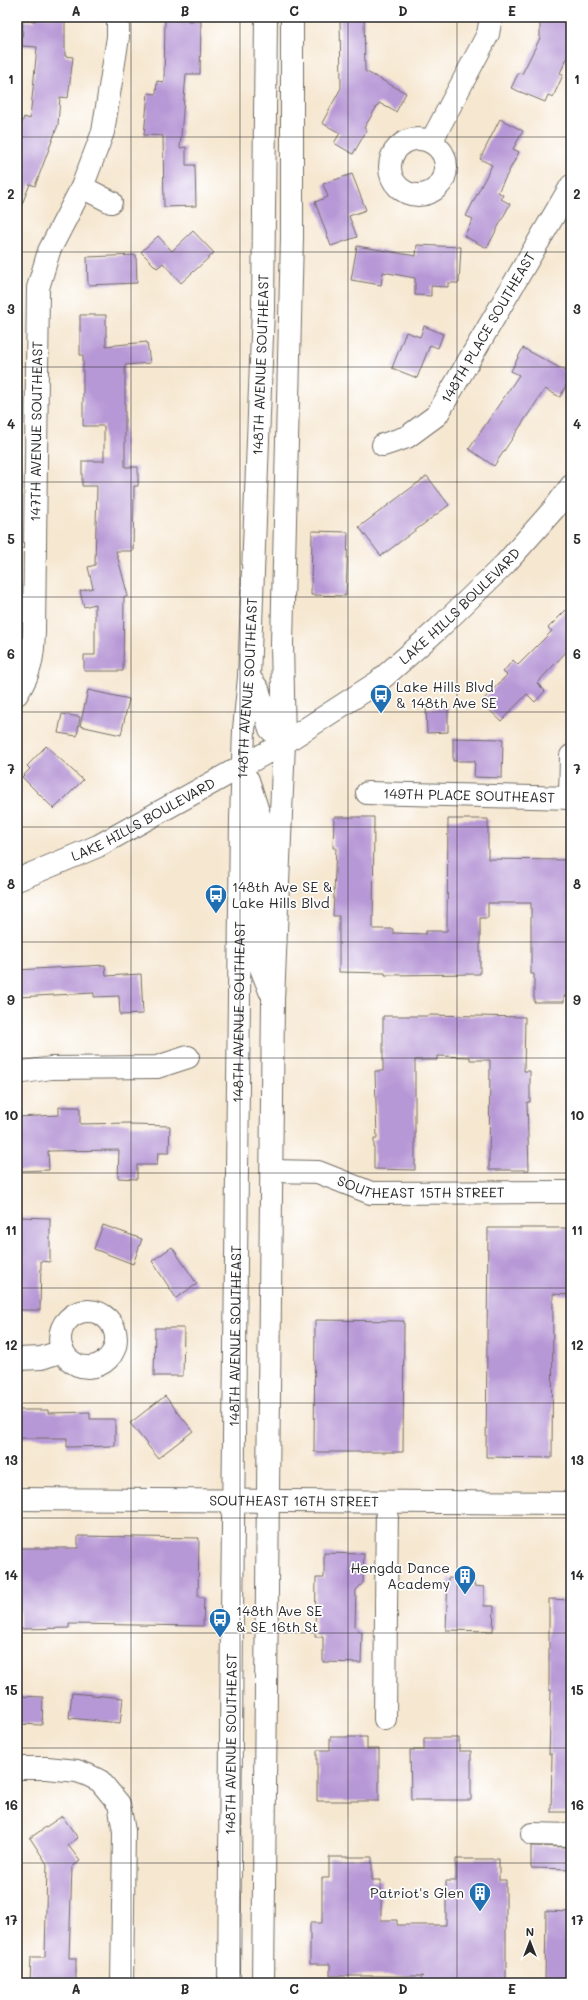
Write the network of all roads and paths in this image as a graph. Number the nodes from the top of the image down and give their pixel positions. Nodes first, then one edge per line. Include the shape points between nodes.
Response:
1 (118, 17) edge
2 (266, 17) edge
3 (292, 17) edge
4 (491, 17) edge
5 (431, 142) dead end
6 (571, 186) edge
7 (82, 187) junction
8 (111, 202) dead end
9 (383, 445) dead end
10 (571, 486) edge
11 (249, 677) junction
12 (20, 689) edge
13 (284, 743) junction
14 (571, 756) edge
15 (243, 765) junction
16 (367, 793) dead end
17 (571, 798) edge
18 (17, 880) edge
19 (273, 1000) junction
20 (188, 1057) dead end
21 (17, 1073) edge
22 (272, 1171) junction
23 (571, 1192) edge
24 (63, 1351) dead end
25 (17, 1359) edge
26 (17, 1499) edge
27 (234, 1500) junction
28 (268, 1500) junction
29 (387, 1502) junction
30 (571, 1503) edge
31 (385, 1719) dead end
32 (17, 1768) edge
33 (532, 1834) dead end
34 (571, 1835) edge
35 (122, 1983) edge
36 (229, 1983) edge
37 (263, 1983) edge

1 - 7 main road, 147TH AVENUE SOUTHEAST via 118,37 103,132
2 - 11 main road, 148TH AVENUE SOUTHEAST via 263,309
3 - 13 main road, 148TH AVENUE SOUTHEAST via 292,238 282,643
4 - 5 main road via 488,34
6 - 9 main road, 148TH PLACE SOUTHEAST via 437,415 407,437
7 - 8 main road
7 - 12 main road, 147TH AVENUE SOUTHEAST via 49,251 38,288 34,632 32,662
10 - 13 main road, LAKE HILLS BOULEVARD via 505,564 438,629 378,682
11 - 13 main road via 258,689 270,729
11 - 15 main road, 148TH AVENUE SOUTHEAST
13 - 15 main road, LAKE HILLS BOULEVARD
13 - 19 main road, 148TH AVENUE SOUTHEAST
14 - 17 main road, 149TH PLACE SOUTHEAST
15 - 18 main road, LAKE HILLS BOULEVARD via 98,846
15 - 19 main road via 261,821 259,963
15 - 27 main road, 148TH AVENUE SOUTHEAST
16 - 17 main road, 149TH PLACE SOUTHEAST
19 - 22 main road, 148TH AVENUE SOUTHEAST
20 - 21 main road via 157,1067 51,1068
22 - 23 main road, SOUTHEAST 15TH STREET via 318,1172 371,1193
22 - 28 main road, 148TH AVENUE SOUTHEAST
24 - 25 main road via 41,1358
26 - 27 main road, SOUTHEAST 16TH STREET
27 - 28 main road, SOUTHEAST 16TH STREET
27 - 36 main road, 148TH AVENUE SOUTHEAST
28 - 29 main road, SOUTHEAST 16TH STREET
28 - 37 main road, 148TH AVENUE SOUTHEAST
29 - 30 main road, SOUTHEAST 16TH STREET
29 - 31 main road
32 - 35 main road via 47,1768 88,1774 100,1781 119,1804 124,1831
33 - 34 main road

